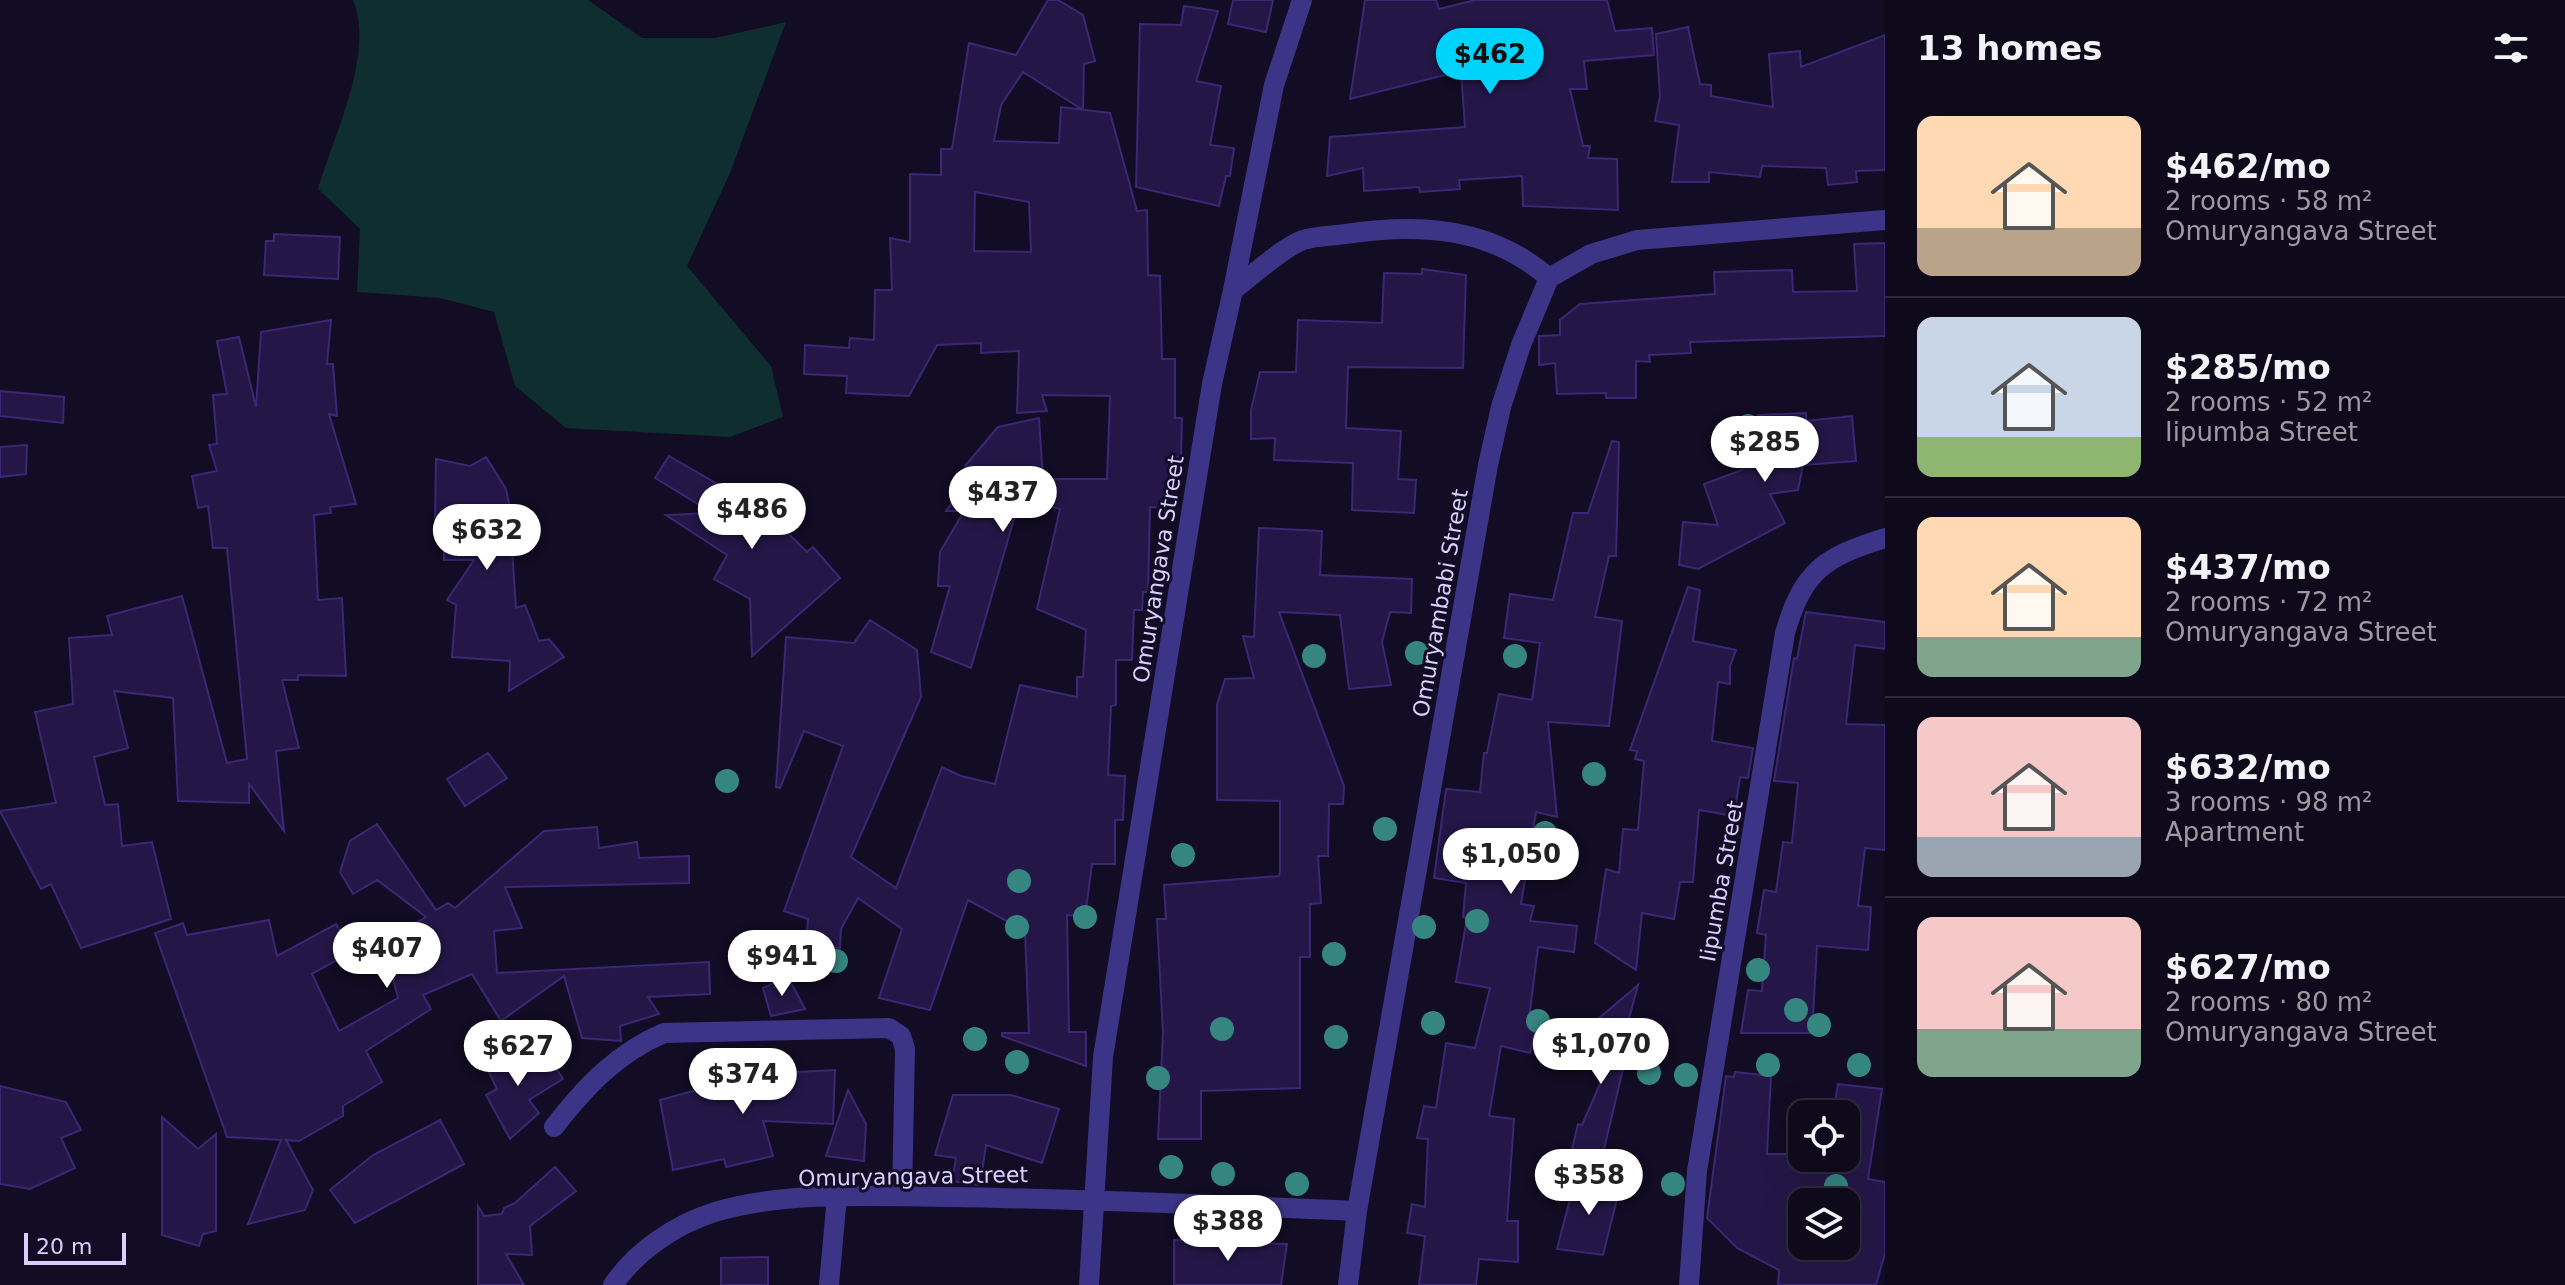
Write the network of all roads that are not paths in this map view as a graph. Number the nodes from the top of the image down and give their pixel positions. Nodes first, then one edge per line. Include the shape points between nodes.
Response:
1 (1302, 0) edge
2 (1885, 220) edge
3 (1549, 278) junction
4 (1233, 290) junction
5 (1885, 538) edge
6 (554, 1127) dead end
7 (837, 1196) junction
8 (902, 1196) junction
9 (1096, 1199) junction
10 (1357, 1211) junction
11 (613, 1285) edge
12 (829, 1285) edge
13 (1089, 1285) edge
14 (1348, 1285) edge
15 (1689, 1285) edge

1 - 4 street, Omuryangava Street via 1274,85
2 - 3 street via 1637,240 1591,254
3 - 4 street via 1504,246 1433,228 1374,230 1301,241
3 - 10 street, Omuryambabi Street via 1521,345 1488,465
4 - 9 street, Omuryangava Street via 1212,384 1103,1057
5 - 15 street, Iipumba Street via 1852,548 1811,574 1795,599 1785,633 1697,1171
6 - 8 street via 612,1063 664,1033 889,1028 901,1036 905,1049
7 - 8 street, Omuryangava Street
7 - 11 street, Omuryangava Street via 715,1212 640,1254
7 - 12 street
8 - 9 street, Omuryangava Street
9 - 10 street, Omuryangava Street
9 - 13 street, Omuryangava Street
10 - 14 street, Omuryambabi Street

